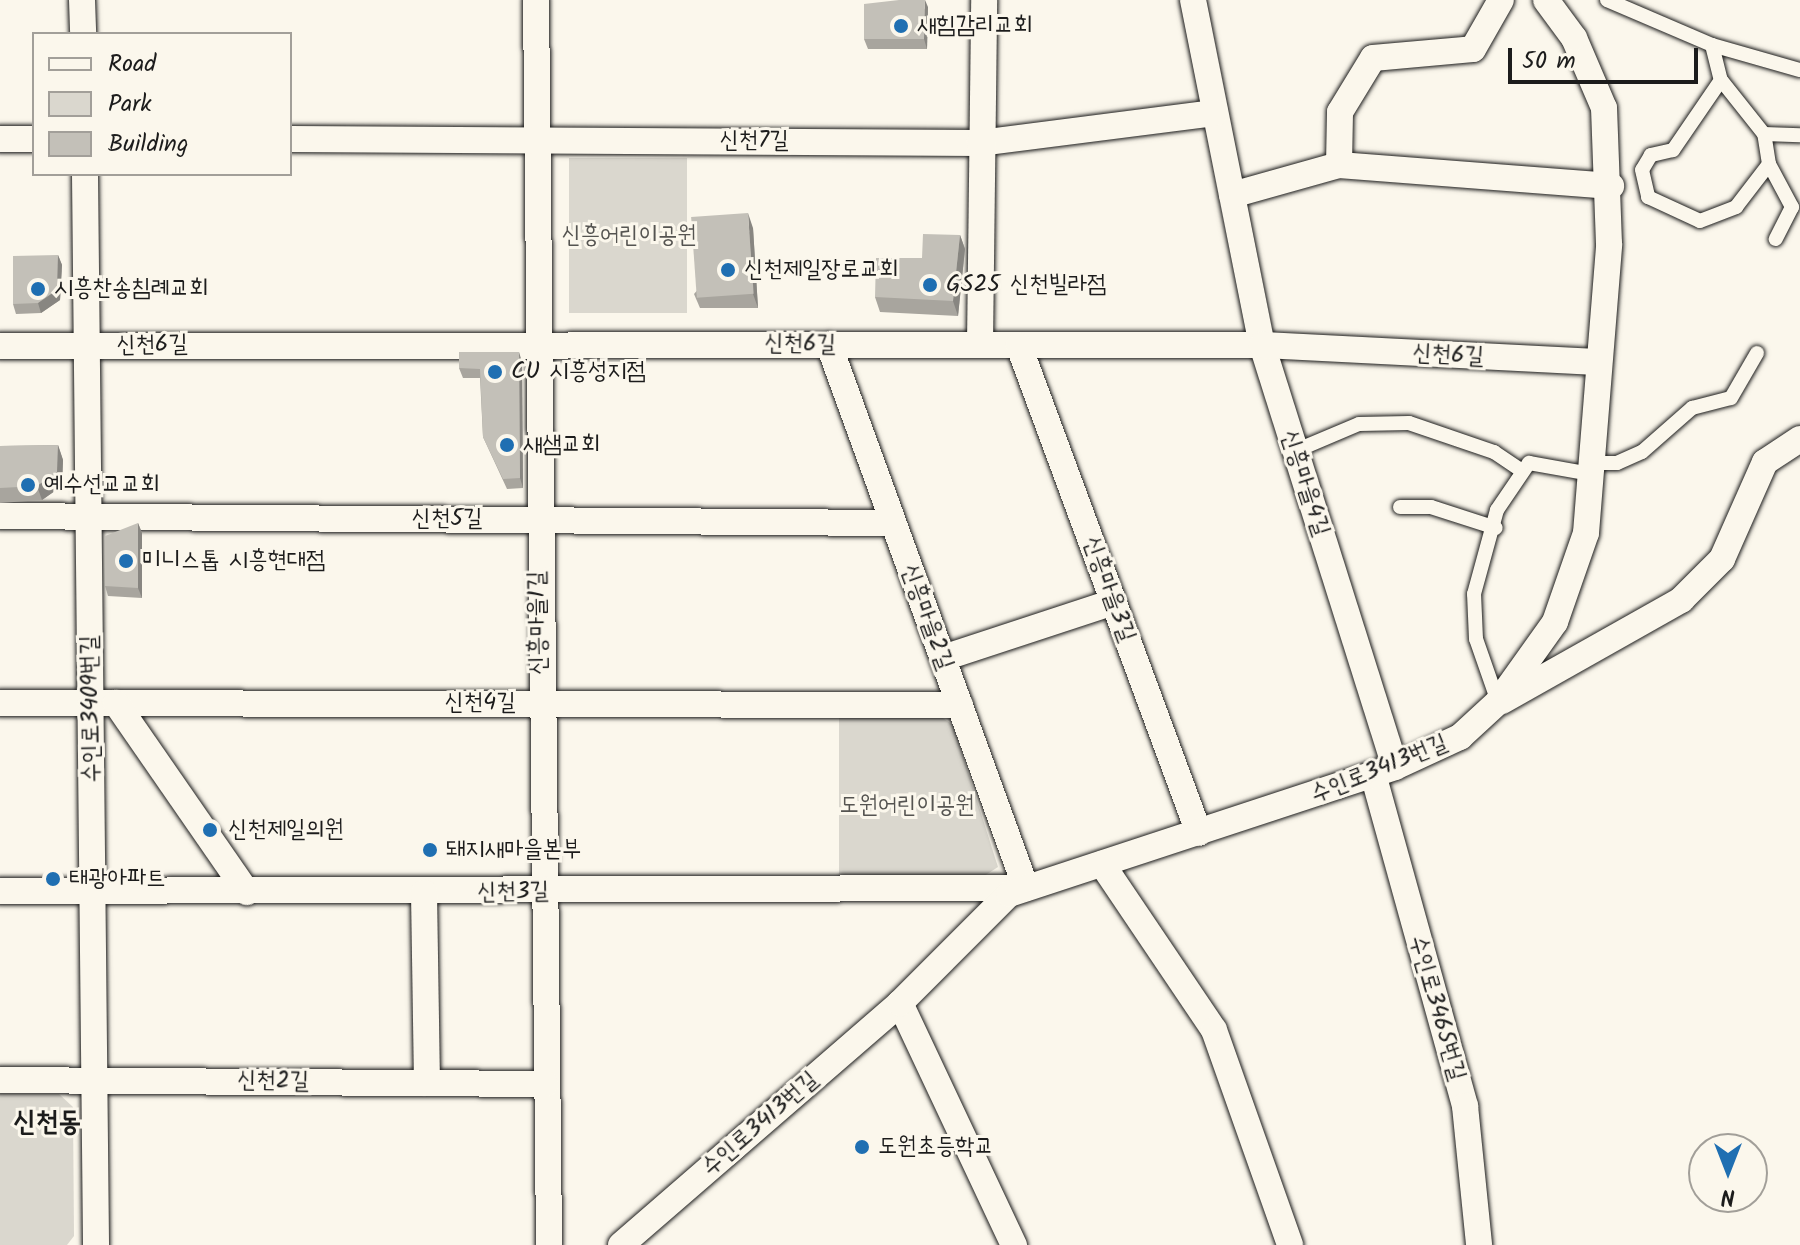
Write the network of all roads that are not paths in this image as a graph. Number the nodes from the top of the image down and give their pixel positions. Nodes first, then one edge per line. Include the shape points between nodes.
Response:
1 (82, 0) edge
2 (536, 0) edge
3 (984, 0) edge
4 (1193, 0) edge
5 (1501, 0) edge
6 (1546, 0) edge
7 (1607, 0) edge
8 (83, 32) edge
9 (1712, 45) junction
10 (1800, 70) edge
11 (1721, 80) junction
12 (1215, 113) junction
13 (1764, 134) junction
14 (1800, 135) edge
15 (0, 139) edge
16 (32, 139) edge
17 (292, 139) edge
18 (536, 139) junction
19 (980, 143) junction
20 (1769, 164) junction
21 (1339, 165) junction
22 (85, 176) edge
23 (1611, 186) junction
24 (1232, 195) junction
25 (1796, 209) edge
26 (1776, 239) dead end
27 (536, 341) junction
28 (980, 344) junction
29 (829, 345) junction
30 (1262, 345) junction
31 (0, 346) edge
32 (87, 346) junction
33 (1019, 346) junction
34 (1757, 353) dead end
35 (1599, 362) junction
36 (1800, 439) edge
37 (1295, 451) junction
38 (1591, 469) junction
39 (1522, 471) junction
40 (1400, 507) dead end
41 (0, 516) edge
42 (89, 517) junction
43 (536, 519) junction
44 (893, 523) junction
45 (1496, 528) junction
46 (1113, 602) junction
47 (943, 658) junction
48 (1498, 702) junction
49 (0, 703) edge
50 (104, 703) junction
51 (540, 703) junction
52 (960, 705) junction
53 (1384, 770) junction
54 (1199, 833) junction
55 (1102, 864) junction
56 (1026, 888) junction
57 (0, 891) edge
58 (93, 891) junction
59 (544, 891) junction
60 (247, 892) junction
61 (424, 893) junction
62 (900, 1003) junction
63 (0, 1080) edge
64 (95, 1080) junction
65 (427, 1083) junction
66 (545, 1084) junction
67 (96, 1245) edge
68 (549, 1245) edge
69 (621, 1245) edge
70 (1014, 1245) edge
71 (1290, 1245) edge
72 (1479, 1245) edge

1 - 8 street
2 - 18 street, 신흥마을1길
3 - 19 street
4 - 12 street, 신흥마을4길
5 - 21 street via 1473,49 1373,58 1340,112
6 - 23 street, 수인로3413번길 via 1574,38 1604,108
7 - 9 lane
9 - 10 lane
9 - 11 lane
11 - 13 lane
11 - 20 lane via 1673,150 1651,155 1642,170 1648,197 1700,221 1736,207
12 - 19 street, 신천7길
12 - 24 street, 신흥마을4길
13 - 14 lane
13 - 20 lane
15 - 16 street
17 - 18 street, 신천7길
18 - 19 street, 신천7길
18 - 27 street, 신흥마을1길
19 - 28 street
20 - 25 lane
21 - 23 street
21 - 24 street
22 - 32 street, 수인로3409번길
23 - 35 street, 수인로3413번길
24 - 30 street, 신흥마을4길
25 - 26 lane
27 - 29 street, 신천6길
27 - 32 street, 신천6길
27 - 43 street, 신흥마을1길
28 - 29 street, 신천6길
28 - 33 street, 신천6길
29 - 44 street, 신흥마을2길
30 - 33 street, 신천6길
30 - 35 street, 신천6길
30 - 37 street, 신흥마을4길
31 - 32 street, 신천6길
32 - 42 street, 수인로3409번길
33 - 46 street, 신흥마을3길
34 - 38 lane via 1731,398 1692,408 1630,458
35 - 38 street, 수인로3413번길
36 - 48 street via 1765,462 1722,559 1681,600
37 - 39 lane via 1359,424 1409,423 1494,452
37 - 53 street, 신흥마을4길
38 - 39 lane via 1529,463
38 - 48 street, 수인로3413번길 via 1586,533 1555,622
39 - 45 lane via 1497,510
40 - 45 lane via 1431,507
41 - 42 street, 신천5길
42 - 43 street, 신천5길
42 - 50 street, 수인로3409번길
43 - 44 street, 신천5길
43 - 51 street, 신흥마을1길
44 - 47 street, 신흥마을2길
45 - 48 lane via 1474,594 1476,639
46 - 47 street
46 - 54 street, 신흥마을3길
47 - 52 street, 신흥마을2길
48 - 53 street, 수인로3413번길 via 1460,737
49 - 50 street, 신천4길
50 - 51 street, 신천4길
50 - 58 street, 수인로3409번길
50 - 60 street
51 - 52 street, 신천4길
51 - 59 street, 신흥마을1길
52 - 56 street, 신흥마을2길
53 - 54 street, 수인로3413번길
53 - 72 street, 수인로3465번길 via 1465,1106
54 - 55 street, 수인로3413번길
55 - 56 street, 수인로3413번길
55 - 71 street via 1214,1030
56 - 59 street, 신천3길
56 - 62 street, 수인로3413번길 via 1009,894
57 - 58 street, 신천3길
58 - 60 street, 신천3길
58 - 64 street, 수인로3409번길
59 - 61 street, 신천3길
59 - 66 street, 신흥마을1길
60 - 61 street, 신천3길
61 - 65 street
62 - 69 street, 수인로3413번길
62 - 70 street
63 - 64 street, 신천2길
64 - 65 street, 신천2길
64 - 67 street, 수인로3409번길
65 - 66 street, 신천2길
66 - 68 street, 신흥마을1길

